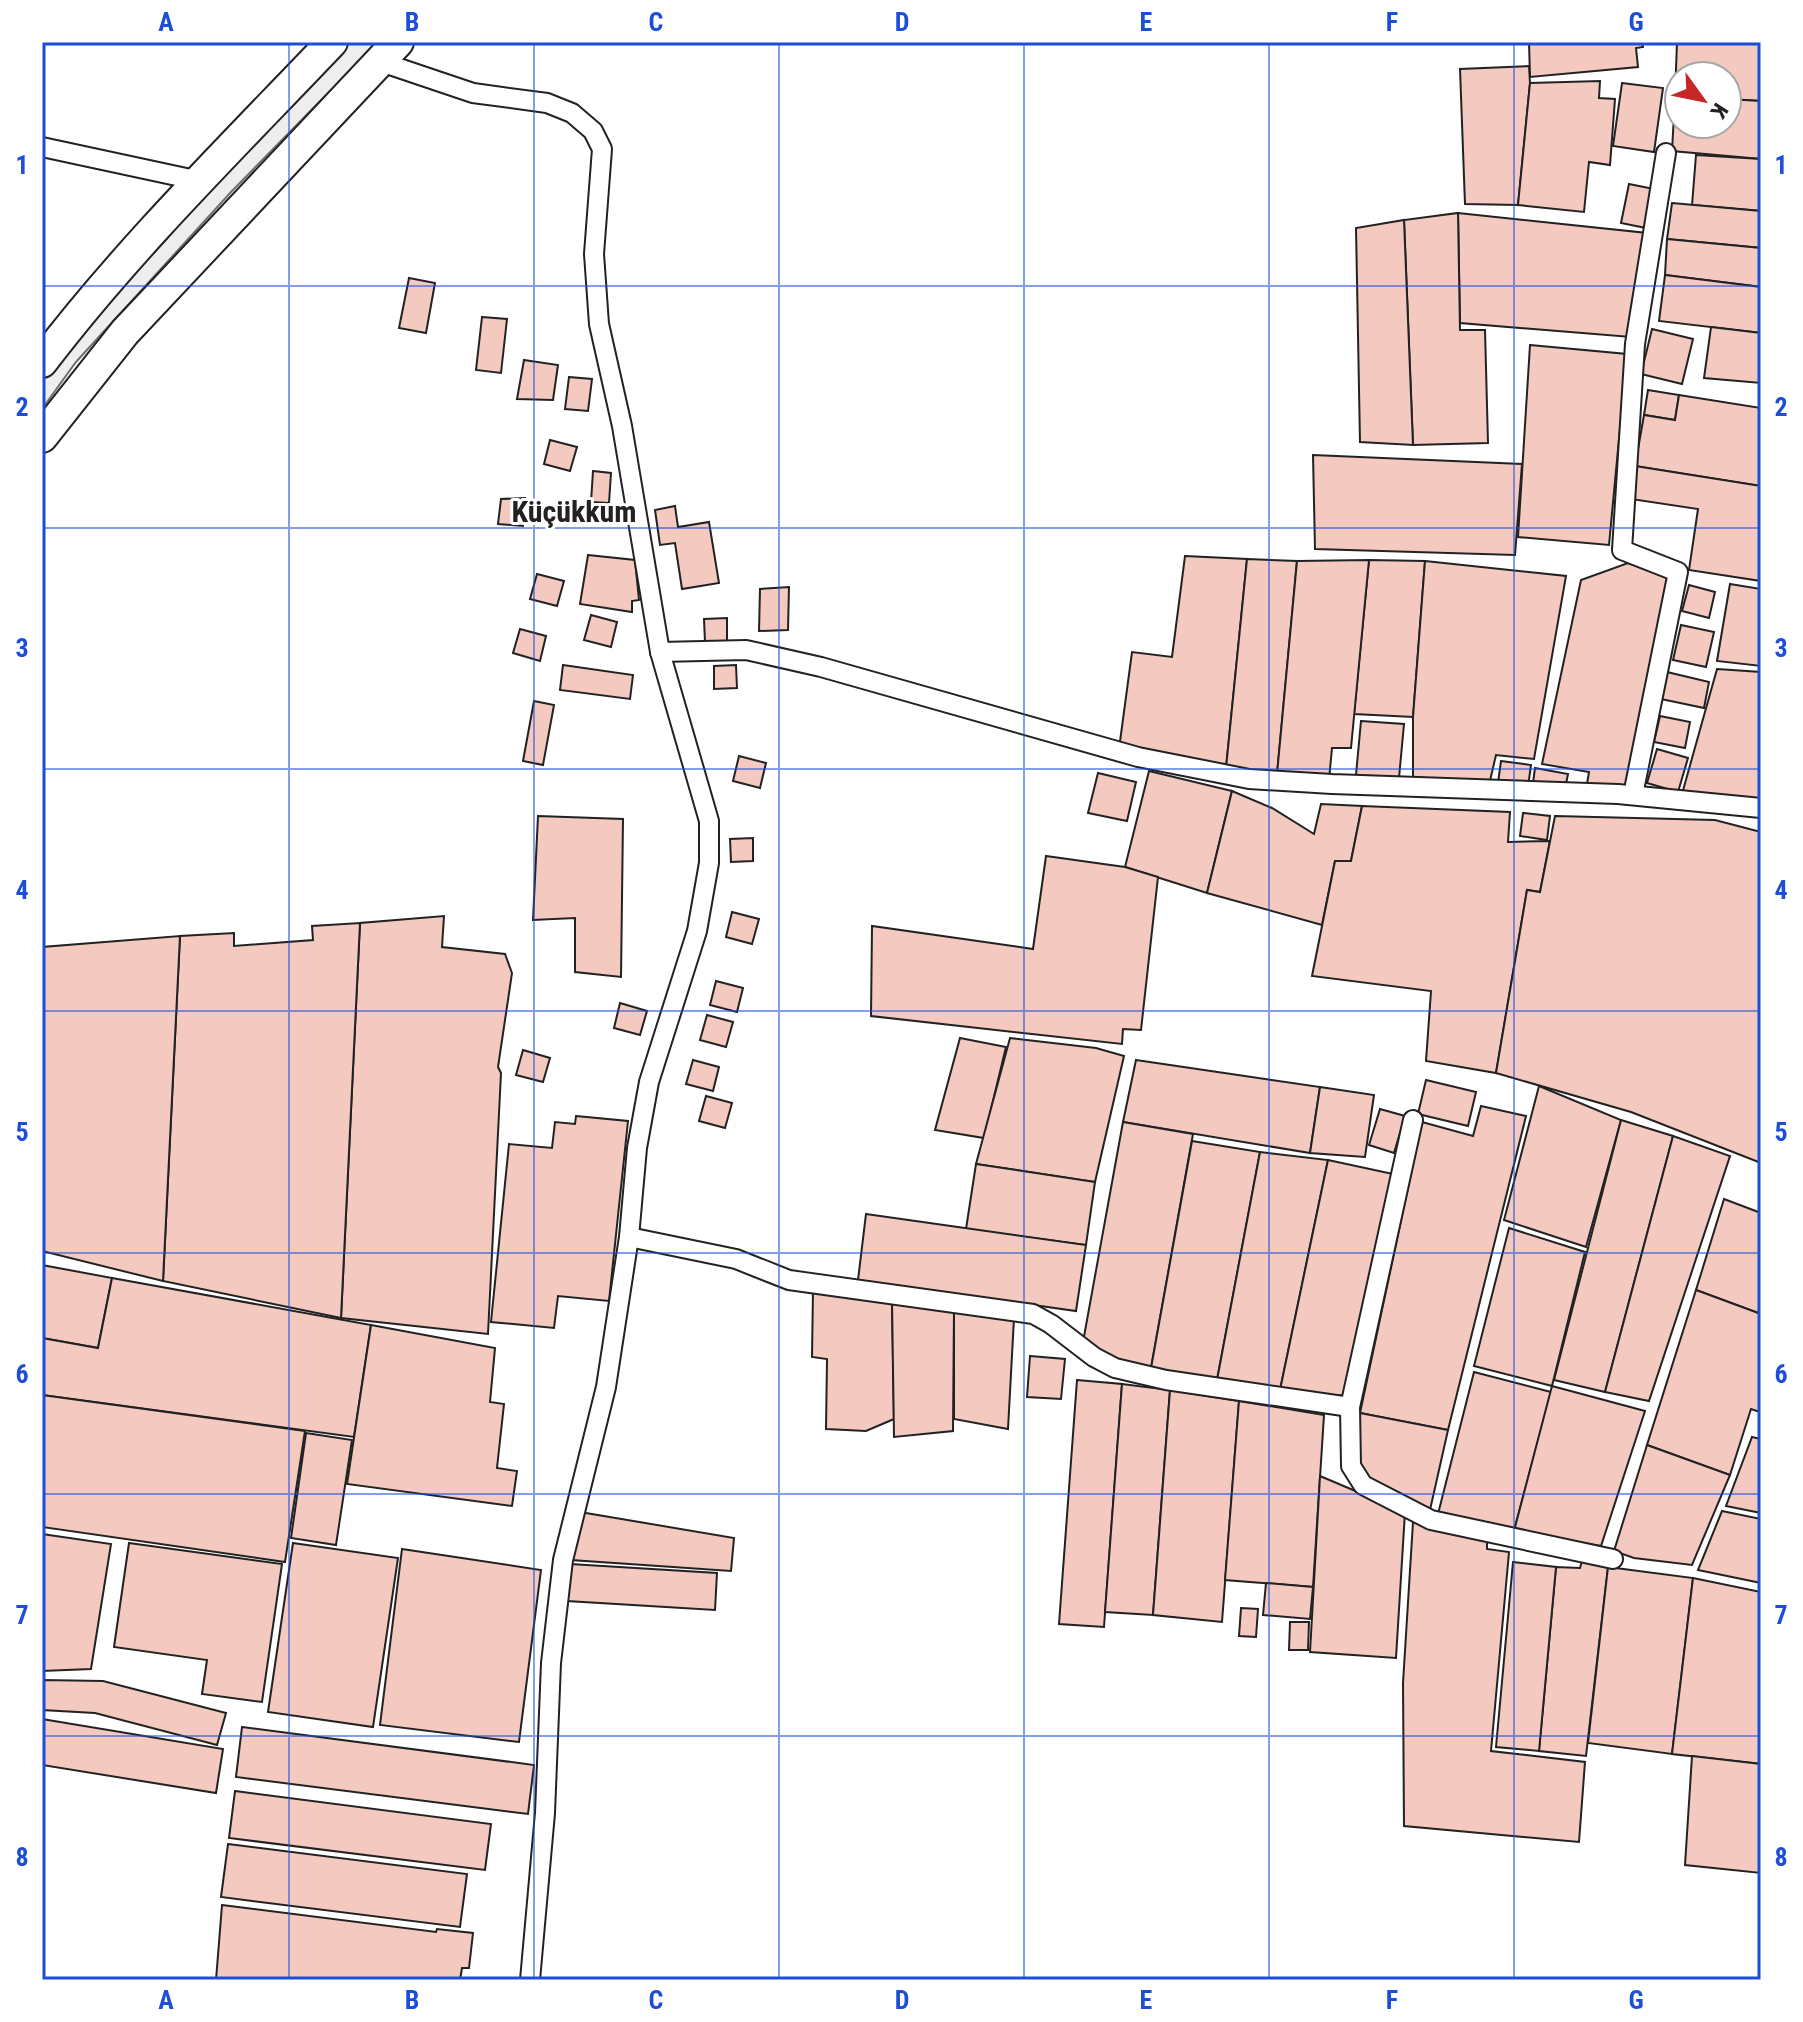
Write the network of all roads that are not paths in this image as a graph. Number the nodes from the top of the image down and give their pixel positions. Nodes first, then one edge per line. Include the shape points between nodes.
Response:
1 (332, 42) edge
2 (390, 52) edge
3 (42, 147) edge
4 (1666, 153) dead end
5 (200, 181) junction
6 (42, 362) edge
7 (42, 437) edge
8 (660, 652) junction
9 (1633, 795) junction
10 (1761, 808) edge
11 (1413, 1120) dead end
12 (629, 1237) junction
13 (1350, 1407) junction
14 (1613, 1559) dead end
15 (530, 1980) edge

1 - 5 highway
2 - 7 highway via 125,332
2 - 8 street via 473,93 547,103 572,113 593,131 602,149 594,254 599,324
3 - 5 street
4 - 9 street via 1635,344 1622,550 1678,572
5 - 6 highway
8 - 9 street via 746,650 1138,757 1249,779
8 - 12 street via 709,821 709,863 697,931 649,1082
9 - 10 street
11 - 13 street
12 - 13 street via 736,1259 789,1280 1033,1314 1115,1368
12 - 15 street via 606,1387 563,1560
13 - 14 street via 1351,1466 1363,1485 1431,1520

